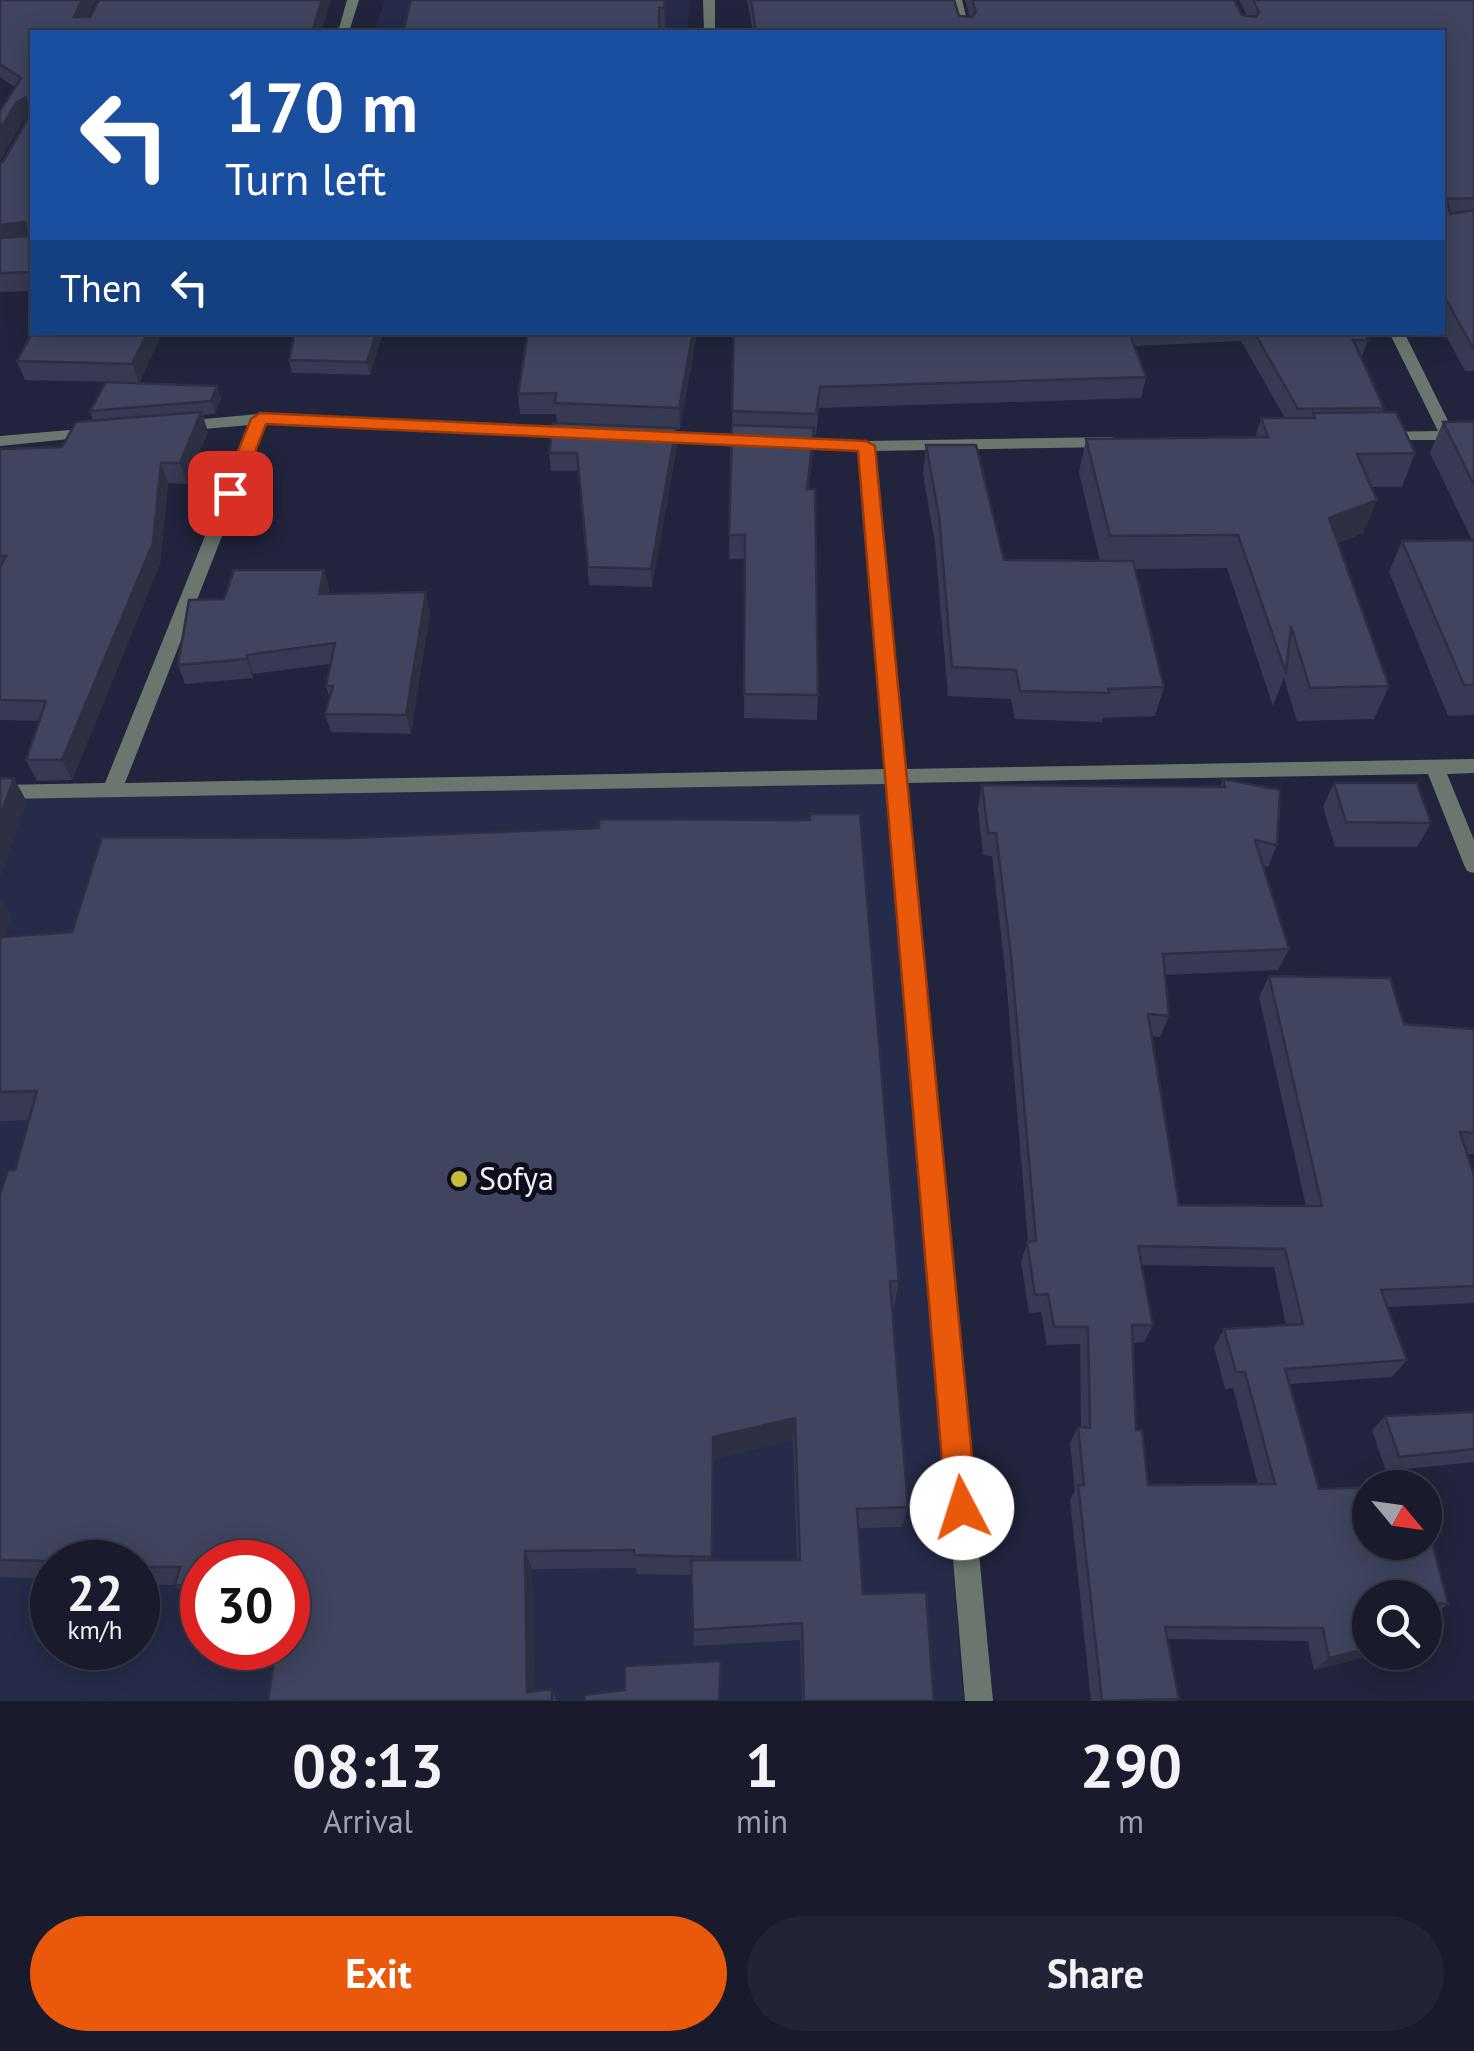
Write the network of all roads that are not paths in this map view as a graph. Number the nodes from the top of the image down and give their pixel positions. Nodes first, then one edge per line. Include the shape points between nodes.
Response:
1 (353, 0) edge
2 (709, 0) edge
3 (956, 0) edge
4 (344, 30) edge
5 (710, 30) edge
6 (964, 30) edge
7 (1398, 335) edge
8 (260, 419) junction
9 (167, 427) edge
10 (111, 432) edge
11 (592, 434) edge
12 (1474, 435) edge
13 (632, 436) edge
14 (1448, 436) junction
15 (1370, 437) edge
16 (0, 441) edge
17 (1138, 441) edge
18 (866, 446) junction
19 (1474, 766) edge
20 (1436, 767) junction
21 (896, 774) junction
22 (112, 790) junction
23 (0, 792) edge
24 (1474, 864) edge
25 (979, 1701) edge

1 - 4 street
2 - 5 street
3 - 6 street
7 - 14 street
8 - 9 street
8 - 11 street
8 - 22 street
10 - 16 street
12 - 14 street
13 - 18 street
14 - 15 street
17 - 18 street
18 - 21 street
19 - 20 street
20 - 21 street
20 - 24 street
21 - 22 street
21 - 25 street
22 - 23 street

